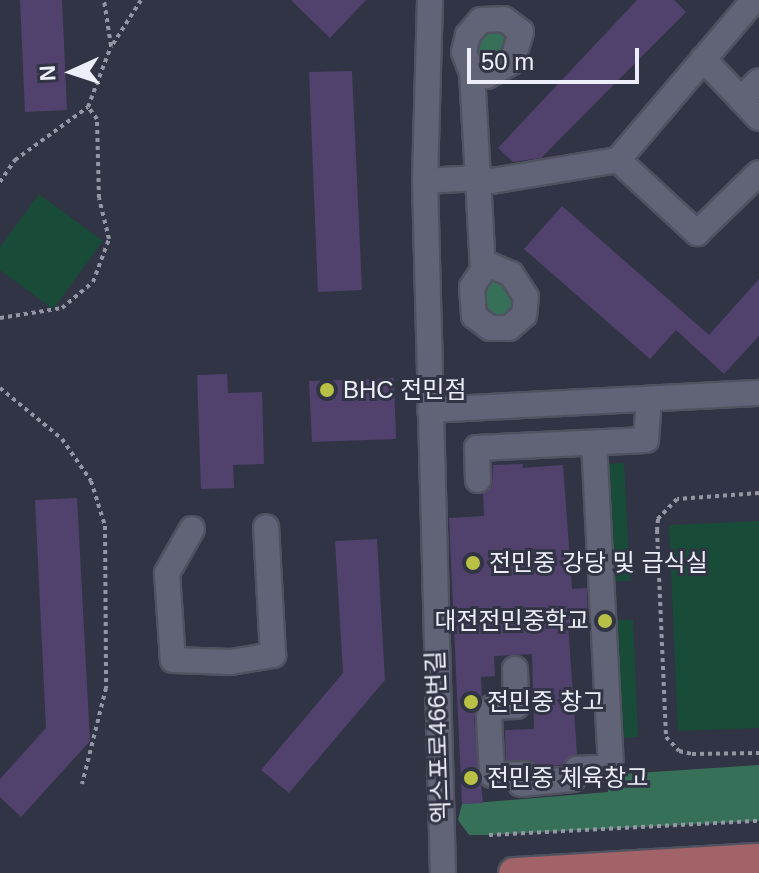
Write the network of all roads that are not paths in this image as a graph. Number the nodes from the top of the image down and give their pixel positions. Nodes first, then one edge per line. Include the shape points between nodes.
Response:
1 (430, 0) edge
2 (756, 1) edge
3 (703, 59) junction
4 (472, 73) dead end
5 (759, 81) edge
6 (741, 99) junction
7 (759, 118) edge
8 (618, 160) junction
9 (759, 173) edge
10 (478, 178) junction
11 (425, 181) junction
12 (483, 270) dead end
13 (759, 393) edge
14 (649, 399) junction
15 (430, 410) junction
16 (594, 443) junction
17 (478, 480) dead end
18 (266, 527) dead end
19 (192, 529) dead end
20 (515, 669) dead end
21 (759, 859) edge
22 (678, 868) edge
23 (443, 873) edge
24 (514, 873) edge

1 - 11 street, 엑스포로466번길
2 - 3 street
3 - 6 street
3 - 8 street
4 - 10 street
5 - 6 street
6 - 7 street
8 - 9 street via 697,233
8 - 10 street via 492,181
10 - 11 street
10 - 12 street
11 - 15 street, 엑스포로466번길
13 - 14 street
14 - 15 street
14 - 16 street via 646,440
15 - 23 street, 엑스포로466번길
16 - 17 street via 477,448
16 - 20 street via 611,767 577,769 573,779 521,784 524,774 492,775 489,718 493,707 516,706
18 - 19 street via 273,655 231,662 173,660 167,573
21 - 22 main road
22 - 24 main road

